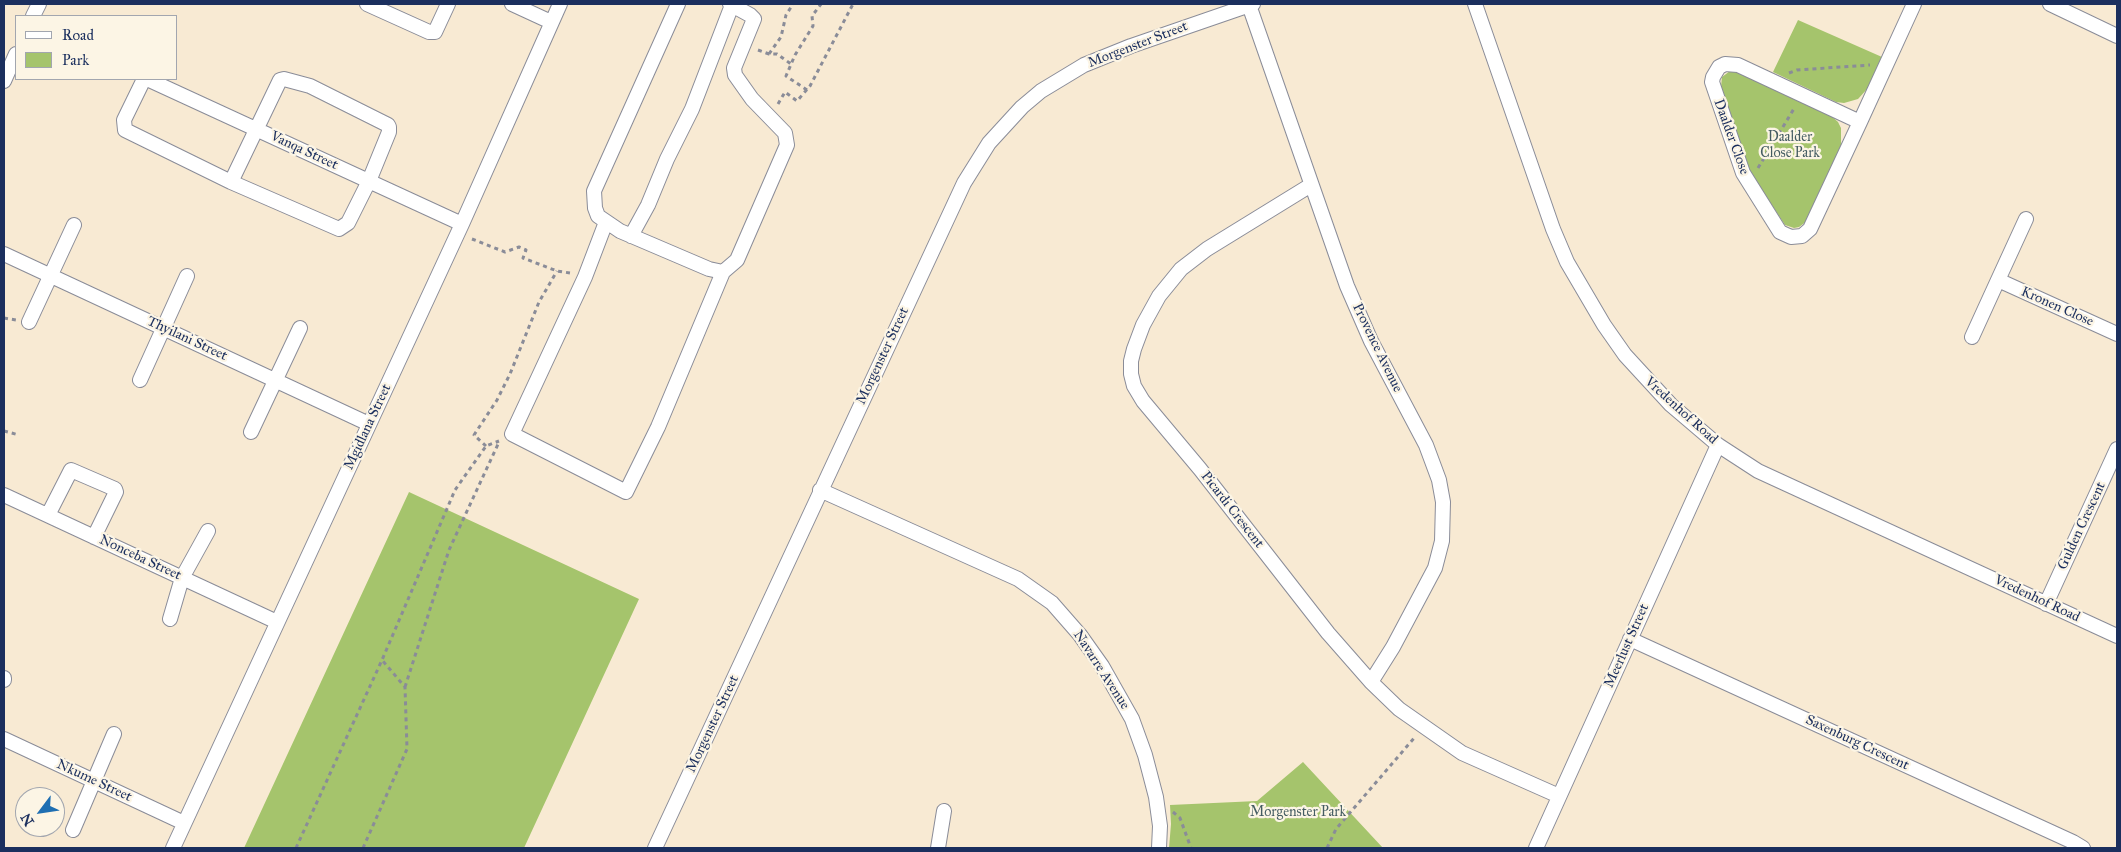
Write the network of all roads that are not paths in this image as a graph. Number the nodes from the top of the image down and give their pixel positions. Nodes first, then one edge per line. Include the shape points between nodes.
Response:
1 (366, 4) edge
2 (448, 4) edge
3 (512, 4) edge
4 (560, 4) edge
5 (678, 4) edge
6 (731, 4) edge
7 (1251, 4) edge
8 (1475, 4) edge
9 (1914, 4) edge
10 (2050, 4) edge
11 (551, 22) junction
12 (2117, 36) edge
13 (15, 56) edge
14 (6, 72) edge
15 (144, 80) edge
16 (147, 80) edge
17 (1860, 122) junction
18 (258, 130) junction
19 (369, 181) junction
20 (231, 182) junction
21 (1311, 185) junction
22 (2026, 219) dead end
23 (606, 222) junction
24 (462, 224) junction
25 (74, 225) dead end
26 (631, 236) junction
27 (4, 254) edge
28 (723, 272) junction
29 (50, 275) junction
30 (187, 276) dead end
31 (1998, 280) junction
32 (29, 322) dead end
33 (164, 328) junction
34 (300, 328) dead end
35 (2117, 334) edge
36 (1972, 336) dead end
37 (140, 380) dead end
38 (275, 380) junction
39 (369, 424) junction
40 (251, 432) dead end
41 (1718, 445) junction
42 (2117, 449) edge
43 (820, 490) junction
44 (4, 495) edge
45 (48, 515) junction
46 (208, 531) dead end
47 (94, 537) junction
48 (182, 578) junction
49 (2046, 604) junction
50 (170, 619) dead end
51 (277, 622) junction
52 (2117, 636) edge
53 (1630, 639) junction
54 (1371, 682) junction
55 (114, 734) dead end
56 (4, 739) edge
57 (93, 781) junction
58 (1559, 796) junction
59 (944, 811) dead end
60 (184, 823) junction
61 (73, 830) dead end
62 (172, 848) edge
63 (655, 848) edge
64 (938, 848) edge
65 (1159, 848) edge
66 (1536, 848) edge
67 (2083, 848) edge

1 - 2 street via 435,32
3 - 11 street
4 - 11 street, Mgidlana Street
5 - 23 street via 594,190 595,208 598,216
6 - 26 street via 692,109
6 - 28 street via 754,19 734,68 735,75 752,99 785,133 787,145 737,260
7 - 21 street, Provence Avenue
7 - 43 street, Morgenster Street via 1084,65 1041,91 1004,125 964,183
8 - 41 street, Vredenhof Road via 1553,229 1584,294 1625,355 1694,426
9 - 17 street, Daalder Close
10 - 12 street
11 - 24 street, Mgidlana Street
13 - 14 street
15 - 20 street via 124,120 125,130
16 - 18 street, Vanqa Street
17 - 17 street, Daalder Close via 1731,63 1718,67 1713,77 1738,163 1780,232 1791,237 1802,236 1810,229
18 - 19 street, Vanqa Street
18 - 19 street via 280,80 310,86 388,125 389,132
18 - 20 street
19 - 20 street via 348,223 339,228
19 - 24 street, Vanqa Street
21 - 54 street, Provence Avenue via 1371,341 1426,445 1443,502 1442,541 1435,568
21 - 54 street, Picardi Crescent via 1207,249 1181,269 1159,296 1143,325 1134,349 1131,374 1143,401 1328,633
22 - 31 street
23 - 26 street
23 - 28 street via 585,276 512,434 626,492 658,427
24 - 39 street, Mgidlana Street
25 - 29 street
26 - 28 street
27 - 29 street, Thyilani Street
29 - 32 street
29 - 33 street, Thyilani Street
30 - 33 street
31 - 35 street, Kronen Close
31 - 36 street
33 - 37 street
33 - 38 street, Thyilani Street
34 - 38 street
38 - 39 street, Thyilani Street
38 - 40 street
39 - 51 street, Mgidlana Street
41 - 49 street, Vredenhof Road via 1758,471
41 - 53 street, Meerlust Street
42 - 49 street, Gulden Crescent
43 - 63 street, Morgenster Street
43 - 65 street, Navarre Avenue via 1018,579 1052,603 1102,666 1132,719 1146,755 1156,797
44 - 45 street, Nonceba Street
45 - 47 street, Nonceba Street
45 - 47 street via 71,470 115,488
46 - 48 street
47 - 48 street, Nonceba Street
48 - 50 street
48 - 51 street, Nonceba Street
49 - 52 street, Vredenhof Road
51 - 60 street, Mgidlana Street
53 - 58 street, Meerlust Street
53 - 67 street, Saxenburg Crescent
54 - 58 street, Picardi Crescent via 1399,709 1462,753
55 - 57 street
56 - 57 street, Nkume Street
57 - 60 street, Nkume Street
57 - 61 street
58 - 66 street, Meerlust Street
59 - 64 street
60 - 62 street, Mgidlana Street

